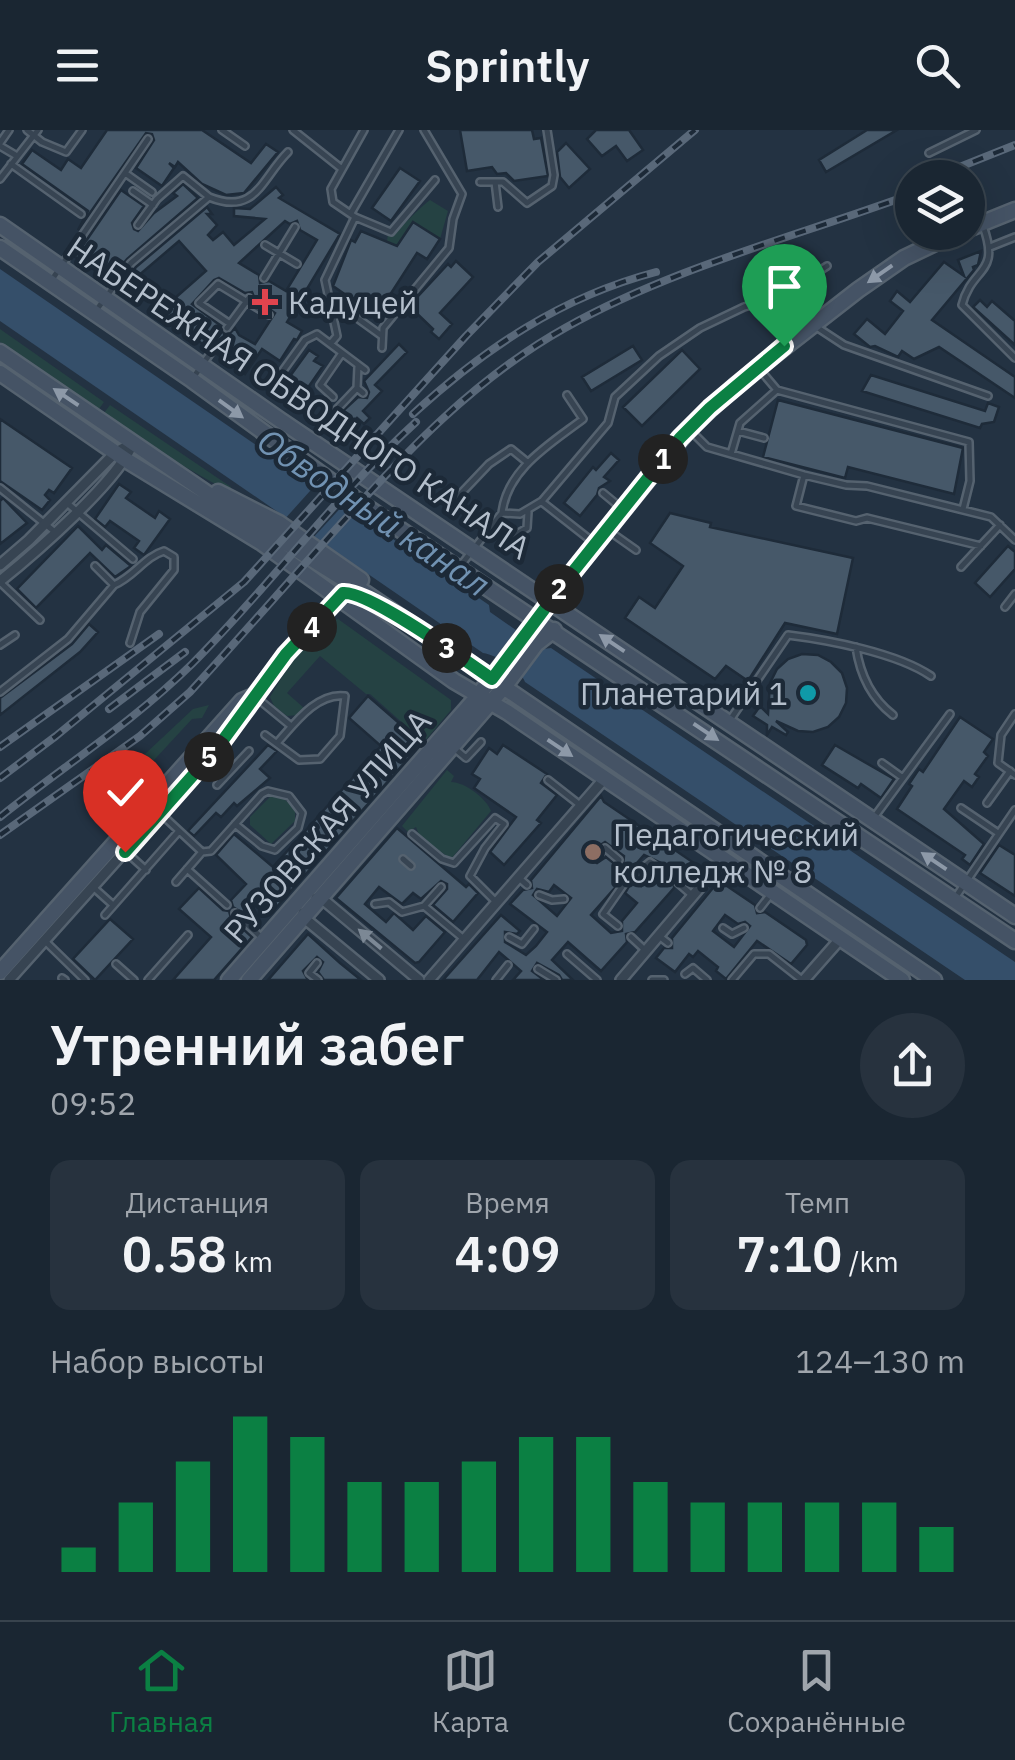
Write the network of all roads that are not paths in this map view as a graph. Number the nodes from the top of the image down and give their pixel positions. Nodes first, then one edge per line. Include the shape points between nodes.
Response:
1 (9, 130) edge
2 (27, 130) edge
3 (82, 130) edge
4 (222, 130) edge
5 (236, 130) edge
6 (293, 130) edge
7 (364, 130) edge
8 (400, 130) edge
9 (424, 130) edge
10 (548, 130) edge
11 (976, 130) edge
12 (36, 133) edge
13 (232, 137) junction
14 (148, 139) dead end
15 (0, 145) edge
16 (245, 146) dead end
17 (288, 152) dead end
18 (929, 153) dead end
19 (17, 156) junction
20 (11, 164) junction
21 (342, 170) junction
22 (125, 173) junction
23 (0, 179) edge
24 (435, 180) dead end
25 (480, 182) dead end
26 (495, 182) junction
27 (133, 191) dead end
28 (152, 192) dead end
29 (209, 196) junction
30 (153, 205) junction
31 (498, 207) dead end
32 (1015, 210) edge
33 (81, 214) dead end
34 (353, 215) junction
35 (985, 222) edge
36 (0, 225) edge
37 (138, 225) dead end
38 (295, 227) dead end
39 (1015, 237) edge
40 (985, 240) edge
41 (265, 244) dead end
42 (990, 247) junction
43 (0, 248) edge
44 (921, 250) edge
45 (279, 253) junction
46 (297, 264) dead end
47 (827, 266) dead end
48 (60, 267) junction
49 (264, 278) dead end
50 (50, 282) junction
51 (105, 297) junction
52 (248, 300) junction
53 (339, 305) dead end
54 (94, 313) junction
55 (269, 315) dead end
56 (813, 324) junction
57 (382, 336) junction
58 (330, 344) junction
59 (382, 348) dead end
60 (212, 351) dead end
61 (0, 352) edge
62 (343, 352) junction
63 (1015, 358) edge
64 (358, 364) junction
65 (202, 365) junction
66 (758, 367) junction
67 (365, 370) dead end
68 (282, 372) dead end
69 (0, 373) edge
70 (192, 380) junction
71 (778, 390) junction
72 (566, 395) dead end
73 (988, 396) dead end
74 (334, 397) dead end
75 (337, 408) dead end
76 (689, 429) junction
77 (738, 431) junction
78 (764, 438) dead end
79 (132, 443) junction
80 (731, 454) junction
81 (121, 456) junction
82 (527, 462) junction
83 (804, 475) junction
84 (1, 489) edge
85 (603, 493) dead end
86 (542, 501) junction
87 (67, 503) junction
88 (450, 504) dead end
89 (622, 509) junction
90 (963, 510) junction
91 (76, 511) junction
92 (528, 512) junction
93 (502, 513) junction
94 (46, 524) junction
95 (1000, 525) junction
96 (606, 530) junction
97 (55, 532) junction
98 (510, 538) dead end
99 (1015, 540) edge
100 (595, 544) junction
101 (981, 546) junction
102 (472, 550) junction
103 (636, 550) dead end
104 (134, 559) dead end
105 (0, 565) edge
106 (94, 566) dead end
107 (960, 568) dead end
108 (459, 569) junction
109 (0, 581) edge
110 (114, 585) junction
111 (1015, 594) edge
112 (338, 598) junction
113 (550, 602) junction
114 (1005, 607) dead end
115 (402, 618) junction
116 (538, 619) junction
117 (40, 620) dead end
118 (554, 630) junction
119 (15, 634) dead end
120 (531, 640) junction
121 (130, 643) dead end
122 (0, 646) edge
123 (856, 647) junction
124 (930, 676) dead end
125 (498, 683) junction
126 (0, 692) edge
127 (254, 696) junction
128 (484, 699) junction
129 (950, 714) dead end
130 (1015, 714) edge
131 (893, 715) dead end
132 (728, 723) junction
133 (292, 726) junction
134 (266, 735) dead end
135 (481, 742) dead end
136 (277, 743) junction
137 (452, 746) junction
138 (249, 751) dead end
139 (210, 756) junction
140 (882, 763) dead end
141 (228, 772) junction
142 (1012, 773) edge
143 (604, 778) junction
144 (902, 778) junction
145 (548, 780) dead end
146 (217, 784) dead end
147 (987, 803) dead end
148 (582, 807) junction
149 (961, 808) dead end
150 (155, 809) junction
151 (1015, 810) edge
152 (873, 820) junction
153 (235, 824) junction
154 (179, 831) junction
155 (412, 834) dead end
156 (998, 834) junction
157 (125, 852) junction
158 (202, 852) junction
159 (592, 854) dead end
160 (403, 859) dead end
161 (724, 859) junction
162 (618, 860) dead end
163 (411, 866) dead end
164 (146, 870) junction
165 (187, 870) junction
166 (661, 870) dead end
167 (634, 876) dead end
168 (626, 881) dead end
169 (176, 882) dead end
170 (965, 882) junction
171 (88, 883) junction
172 (678, 883) dead end
173 (440, 887) dead end
174 (773, 892) junction
175 (539, 894) dead end
176 (693, 896) junction
177 (301, 898) junction
178 (320, 898) junction
179 (564, 899) dead end
180 (954, 899) junction
181 (497, 903) junction
182 (376, 904) dead end
183 (113, 905) junction
184 (226, 905) dead end
185 (424, 906) junction
186 (760, 908) dead end
187 (1014, 913) edge
188 (105, 914) dead end
189 (236, 914) dead end
190 (303, 917) junction
191 (618, 926) dead end
192 (723, 928) dead end
193 (744, 928) dead end
194 (534, 929) dead end
195 (40, 936) junction
196 (188, 936) dead end
197 (659, 936) junction
198 (508, 937) dead end
199 (631, 937) dead end
200 (841, 938) junction
201 (264, 940) junction
202 (465, 940) junction
203 (1015, 941) edge
204 (668, 943) dead end
205 (646, 951) junction
206 (568, 954) dead end
207 (686, 957) dead end
208 (317, 963) dead end
209 (116, 964) dead end
210 (508, 965) dead end
211 (692, 968) junction
212 (538, 969) dead end
213 (0, 972) edge
214 (684, 974) dead end
215 (898, 979) edge
216 (9, 980) edge
217 (84, 980) edge
218 (134, 980) edge
219 (148, 980) edge
220 (229, 980) edge
221 (249, 980) edge
222 (318, 980) edge
223 (379, 980) edge
224 (419, 980) edge
225 (429, 980) edge
226 (496, 980) edge
227 (556, 980) edge
228 (597, 980) edge
229 (621, 980) edge
230 (652, 980) edge
231 (664, 980) edge
232 (707, 980) edge
233 (732, 980) edge
234 (803, 980) edge
235 (934, 980) edge

1 - 15 lane
2 - 12 lane
3 - 12 lane via 66,152
4 - 13 lane
5 - 13 lane
6 - 21 lane
7 - 21 lane
8 - 34 lane
9 - 57 lane via 462,194 449,248
10 - 26 lane via 552,186 526,203
11 - 18 lane
12 - 19 lane
13 - 16 lane
14 - 22 lane
15 - 19 lane
17 - 29 lane via 244,202
19 - 20 lane
20 - 23 lane
20 - 33 lane
21 - 34 lane via 331,198
22 - 28 lane
22 - 48 lane
24 - 34 lane via 392,232
25 - 26 lane
26 - 31 lane
27 - 30 lane
29 - 30 lane via 182,176
29 - 51 lane via 131,263
30 - 37 lane
32 - 35 main road
34 - 58 lane via 326,280 337,336
36 - 48 main road, НАБЕРЕЖНАЯ ОБВОДНОГО КАНАЛА
38 - 45 lane
39 - 42 lane
40 - 42 lane
41 - 45 lane
42 - 63 lane via 990,259 962,305
43 - 50 main road, НАБЕРЕЖНАЯ ОБВОДНОГО КАНАЛА
44 -> 56 main road
45 - 46 lane
45 - 49 lane
47 - 86 lane via 779,297 709,323 659,356 621,390 608,423
48 - 50 lane
48 - 51 main road, НАБЕРЕЖНАЯ ОБВОДНОГО КАНАЛА
50 - 54 main road, НАБЕРЕЖНАЯ ОБВОДНОГО КАНАЛА
51 - 54 lane
51 - 65 main road, НАБЕРЕЖНАЯ ОБВОДНОГО КАНАЛА
52 - 52 lane via 229,326 199,303 218,284
52 - 55 lane
53 - 57 lane
54 - 70 main road, НАБЕРЕЖНАЯ ОБВОДНОГО КАНАЛА
56 - 66 main road
56 - 73 lane via 844,345
57 - 59 lane
58 - 62 lane
58 - 68 lane via 317,334 305,340
60 - 65 lane
79 -> 61 main road
62 - 64 lane
62 - 74 lane via 320,385
64 - 67 lane
64 - 75 lane via 360,390
65 - 70 lane
65 - 102 main road, НАБЕРЕЖНАЯ ОБВОДНОГО КАНАЛА
66 - 71 lane
66 - 76 main road
69 - 81 main road
70 -> 108 main road, НАБЕРЕЖНАЯ ОБВОДНОГО КАНАЛА
71 - 77 lane
71 - 90 lane via 968,442
72 - 82 lane via 582,418
76 - 80 lane via 706,446
76 - 89 main road
77 - 78 lane
77 - 80 lane
79 - 81 street
79 - 115 main road
80 - 83 lane
81 - 87 street
81 - 91 street
81 - 112 main road via 262,542
82 - 88 lane via 511,449
82 - 93 lane via 504,496
83 - 90 lane
83 - 101 lane via 796,506
84 - 94 lane
85 - 89 lane
86 - 92 lane
86 - 100 lane
87 - 91 lane
87 - 94 street
89 - 96 main road
90 - 95 lane
91 - 97 street
91 - 104 lane
92 - 93 lane
92 - 98 lane via 526,528
93 - 102 lane
94 - 97 lane
94 - 105 street
95 - 99 lane
95 - 101 lane
96 - 100 main road
96 - 103 lane
97 - 109 street
100 - 113 main road
101 - 107 lane
102 - 108 lane
102 - 113 main road, НАБЕРЕЖНАЯ ОБВОДНОГО КАНАЛА
106 - 110 lane
108 - 116 main road, НАБЕРЕЖНАЯ ОБВОДНОГО КАНАЛА
109 - 117 lane
110 - 121 lane via 156,553 174,557 174,570 140,612
110 - 126 lane via 68,638
111 - 114 lane
112 - 115 main road via 348,591
112 - 127 main road
112 - 128 main road
113 - 116 main road
132 -> 113 main road, НАБЕРЕЖНАЯ ОБВОДНОГО КАНАЛА
115 - 125 main road
116 - 118 main road, НАБЕРЕЖНАЯ ОБВОДНОГО КАНАЛА
116 - 120 main road
118 - 120 main road
118 -> 180 main road, НАБЕРЕЖНАЯ ОБВОДНОГО КАНАЛА
119 - 122 lane
120 - 125 main road, РУЗОВСКАЯ УЛИЦА
123 - 124 lane via 914,664
123 - 131 lane via 867,686
123 - 132 lane via 788,635
125 - 128 main road, РУЗОВСКАЯ УЛИЦА
125 - 235 main road
127 - 133 lane
127 - 139 street
127 - 150 main road via 242,701
128 - 137 main road, РУЗОВСКАЯ УЛИЦА
128 -> 143 main road
128 - 177 main road, РУЗОВСКАЯ УЛИЦА
129 - 144 lane
130 - 142 lane via 1001,735 998,763
132 - 152 main road, НАБЕРЕЖНАЯ ОБВОДНОГО КАНАЛА
133 - 136 lane
133 - 136 lane via 334,694 345,696 340,736 320,759 299,760
134 - 136 lane
135 - 137 lane via 466,758
137 - 178 main road, РУЗОВСКАЯ УЛИЦА
138 - 141 lane
139 - 141 lane
139 - 150 street
140 - 144 lane
141 - 146 lane
142 - 147 lane
143 - 148 street
143 - 161 main road
144 - 152 lane
145 - 148 lane
148 - 181 street via 523,882
149 - 156 lane
150 - 154 lane
150 - 157 street
150 - 171 main road
151 - 156 lane
170 -> 152 main road, НАБЕРЕЖНАЯ ОБВОДНОГО КАНАЛА
153 - 153 lane via 268,790 289,796 302,813 298,828 274,850
153 - 158 lane via 212,851
154 - 158 lane
154 - 164 lane
155 - 181 lane via 454,863 495,818 504,824 470,876
156 - 170 lane
157 - 164 lane
157 - 171 street
158 - 165 lane
159 - 162 lane via 597,858 605,848
160 - 163 lane
161 - 174 main road
161 - 176 street
164 - 183 lane
165 - 169 lane
165 - 184 lane
166 - 167 lane via 650,862
168 - 191 lane via 602,914
170 - 180 lane
170 - 187 main road, НАБЕРЕЖНАЯ ОБВОДНОГО КАНАЛА
171 - 183 lane
171 - 195 main road
172 - 176 lane
173 - 185 lane
174 - 186 lane
174 - 200 main road
175 - 179 lane
176 - 197 street
177 - 178 street
177 - 190 street
177 - 201 main road, РУЗОВСКАЯ УЛИЦА
178 - 190 main road, РУЗОВСКАЯ УЛИЦА
224 -> 178 street
180 - 203 main road, НАБЕРЕЖНАЯ ОБВОДНОГО КАНАЛА
181 - 202 street
182 - 185 lane via 389,902 402,912
183 - 188 lane
185 - 202 lane
189 - 201 lane
190 - 221 main road, РУЗОВСКАЯ УЛИЦА
190 - 223 street
192 - 193 lane via 732,934
194 - 198 lane via 522,944
195 - 213 main road
195 - 216 street
195 - 217 lane
196 - 219 lane
197 - 204 lane
197 - 205 street
199 - 205 lane
200 - 215 main road
200 - 234 street
201 - 220 main road, РУЗОВСКАЯ УЛИЦА
202 - 225 street
205 - 229 street
206 - 228 lane
207 - 211 lane
208 - 222 lane via 309,973
209 - 218 lane
210 - 226 lane
211 - 214 lane
211 - 232 lane
212 - 227 lane
230 - 231 lane
233 - 234 lane via 754,954 769,954

